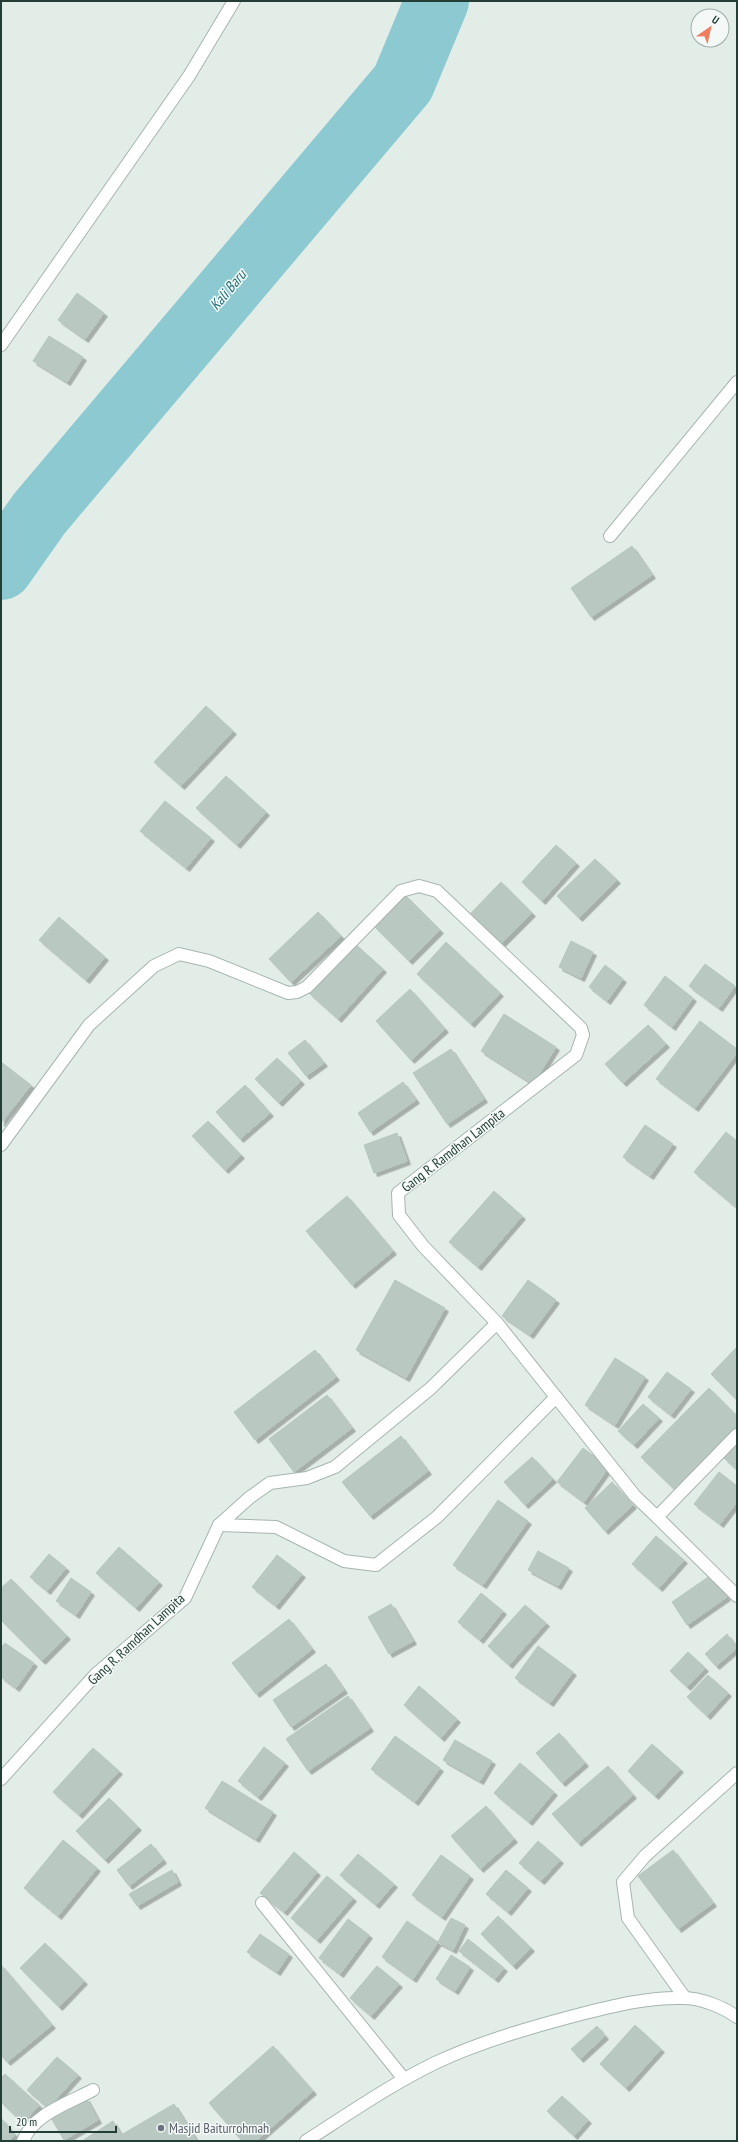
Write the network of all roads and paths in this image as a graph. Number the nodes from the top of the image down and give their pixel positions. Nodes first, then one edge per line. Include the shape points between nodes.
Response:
1 (234, 1) edge
2 (1, 345) edge
3 (737, 382) edge
4 (610, 536) dead end
5 (1, 1145) edge
6 (497, 1323) junction
7 (556, 1397) junction
8 (737, 1435) edge
9 (657, 1517) junction
10 (219, 1525) junction
11 (737, 1596) edge
12 (3, 1771) edge
13 (737, 1773) edge
14 (262, 1903) dead end
15 (685, 1998) junction
16 (737, 2017) edge
17 (404, 2079) junction
18 (92, 2090) dead end
19 (23, 2141) edge
20 (306, 2141) edge

1 - 2 street via 189,76
3 - 4 street
5 - 6 street, Gang R. Ramdhan Lampita via 89,1025 154,966 179,954 209,961 288,993 297,992 308,987 401,891 418,886 437,891 581,1028 583,1035 576,1055 398,1193 399,1215 423,1246
6 - 7 street
6 - 10 street, Gang R. Ramdhan Lampita via 431,1388 335,1467 307,1478 270,1484 249,1498
7 - 9 street via 635,1496
7 - 10 street via 437,1517 376,1565 344,1561 276,1527
8 - 9 street
9 - 11 street
10 - 12 street, Gang R. Ramdhan Lampita via 185,1598 96,1674
13 - 15 street via 645,1856 623,1882 628,1918
14 - 17 street
15 - 16 street via 704,2002
15 - 17 street via 656,1998 530,2027 437,2062
17 - 20 street
18 - 19 street via 37,2120 28,2128

